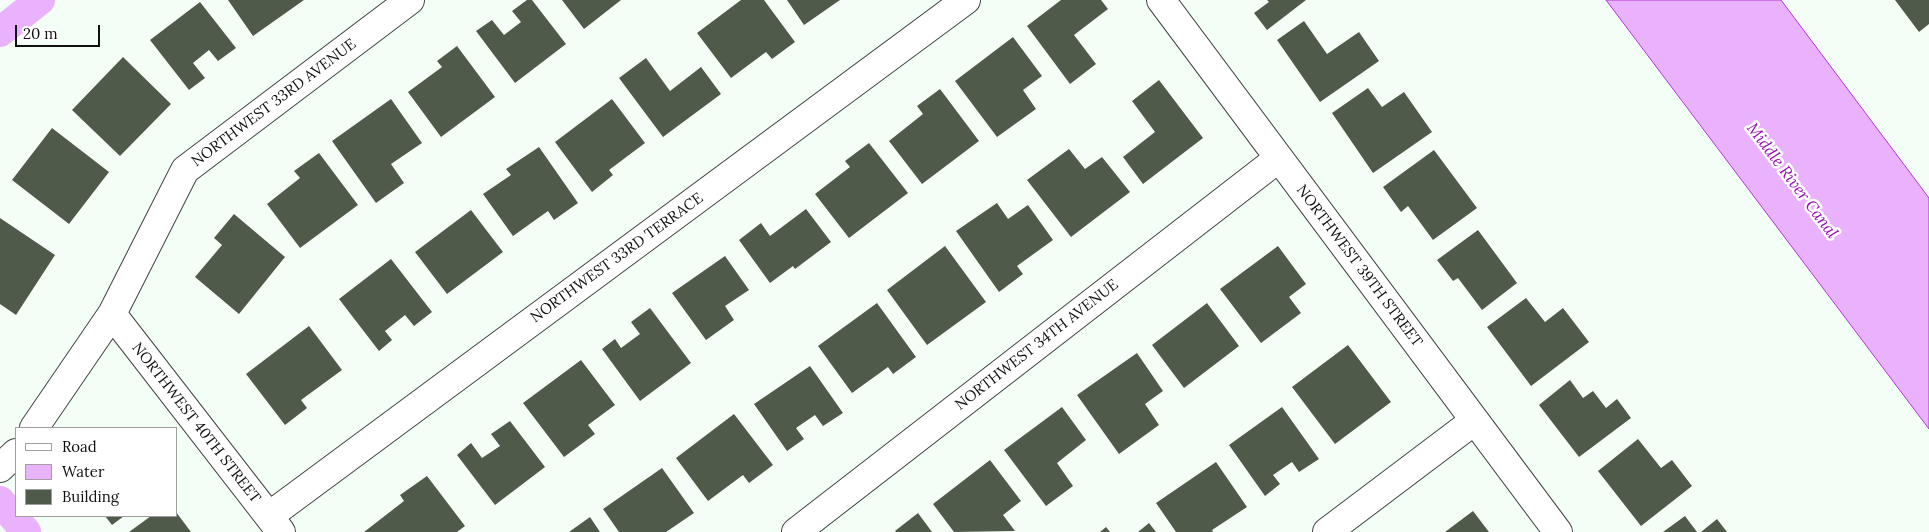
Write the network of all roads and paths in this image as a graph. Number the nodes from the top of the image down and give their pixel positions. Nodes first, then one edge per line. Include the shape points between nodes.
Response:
1 (410, 0) edge
2 (966, 0) edge
3 (1161, 0) edge
4 (1279, 158) junction
5 (112, 314) junction
6 (1474, 421) junction
7 (35, 427) edge
8 (15, 454) edge
9 (0, 468) edge
10 (275, 524) edge
11 (796, 532) edge
12 (1327, 532) edge
13 (1558, 532) edge

1 - 5 street, NORTHWEST 33RD AVENUE via 185,170
2 - 10 street, NORTHWEST 33RD TERRACE
3 - 4 street, NORTHWEST 39TH STREET
4 - 6 street, NORTHWEST 39TH STREET
4 - 11 street, NORTHWEST 34TH AVENUE
5 - 7 street, NORTHWEST 33RD AVENUE
5 - 10 street, NORTHWEST 40TH STREET
6 - 12 street
6 - 13 street, NORTHWEST 39TH STREET
8 - 9 street

